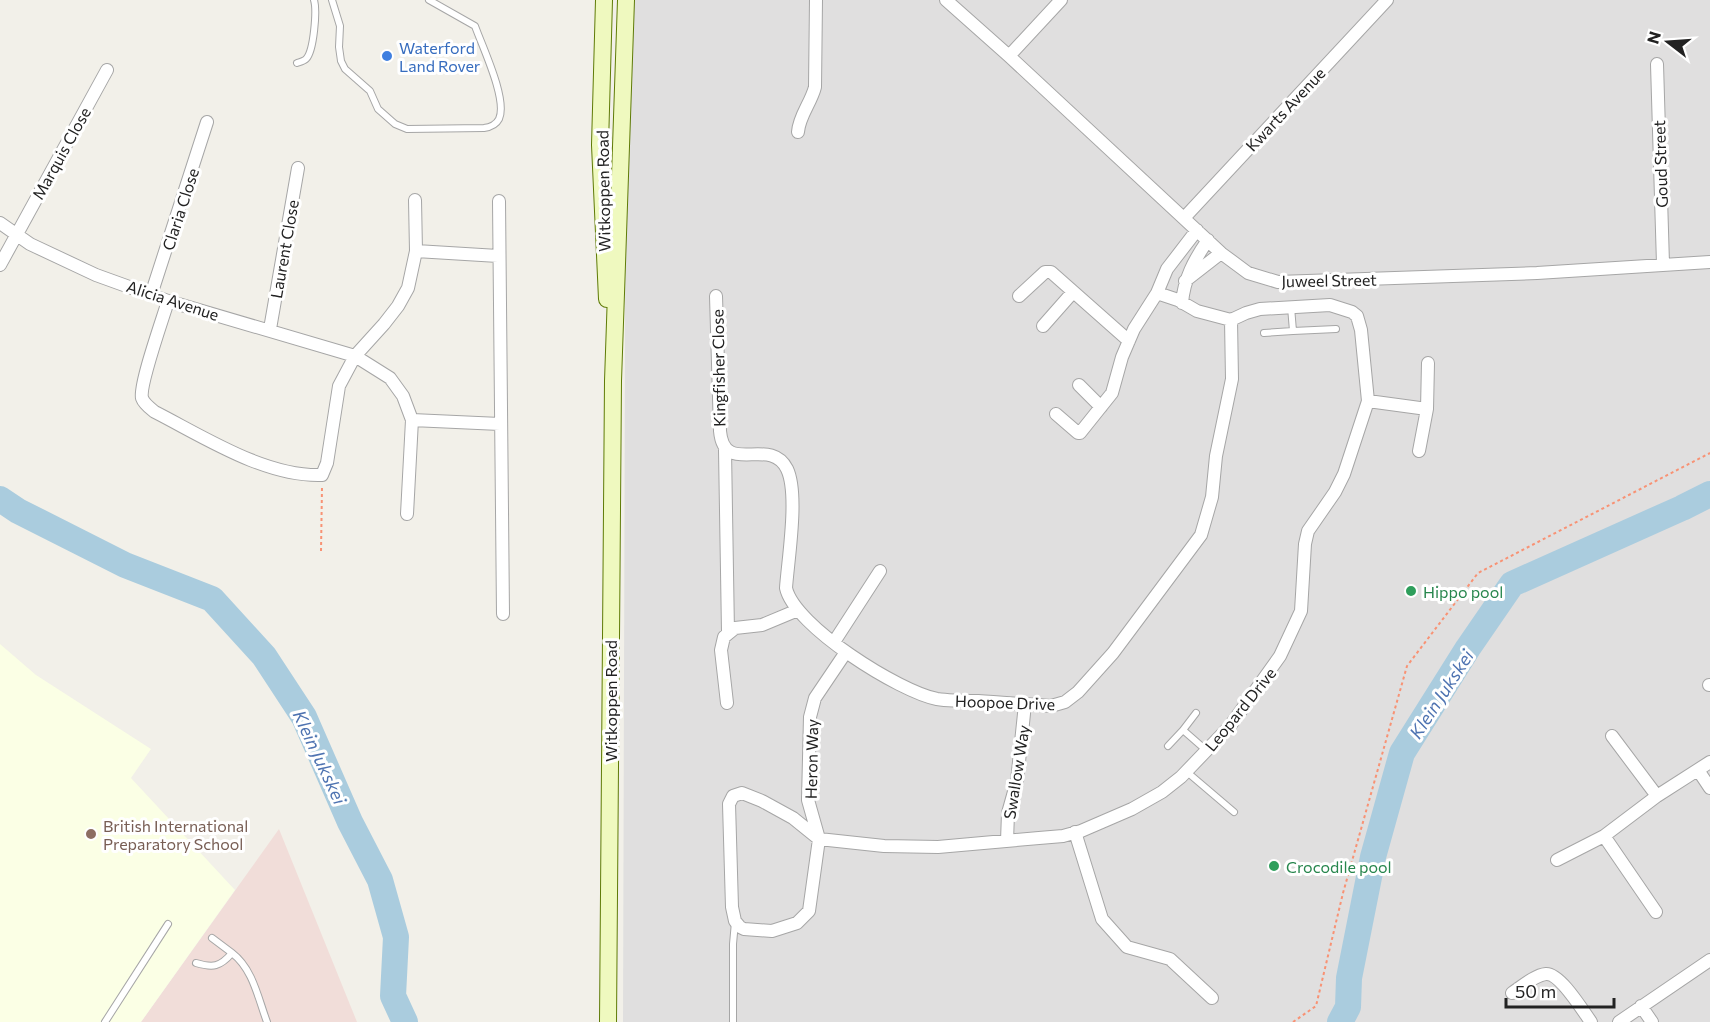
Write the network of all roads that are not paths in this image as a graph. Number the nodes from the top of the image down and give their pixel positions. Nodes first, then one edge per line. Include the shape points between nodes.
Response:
1 (314, 0) edge
2 (332, 0) edge
3 (429, 0) edge
4 (604, 0) edge
5 (626, 0) edge
6 (816, 0) edge
7 (946, 0) edge
8 (1061, 0) edge
9 (1387, 0) edge
10 (1009, 56) junction
11 (297, 63) dead end
12 (1657, 64) dead end
13 (107, 70) dead end
14 (207, 122) dead end
15 (798, 132) dead end
16 (298, 168) dead end
17 (415, 201) dead end
18 (499, 201) dead end
19 (1184, 218) junction
20 (0, 223) edge
21 (1197, 230) junction
22 (15, 235) junction
23 (1208, 240) junction
24 (416, 251) junction
25 (1221, 253) junction
26 (498, 256) junction
27 (1710, 262) edge
28 (1663, 264) junction
29 (0, 265) edge
30 (1184, 282) junction
31 (1073, 292) junction
32 (1157, 293) junction
33 (151, 295) junction
34 (717, 296) dead end
35 (1019, 296) dead end
36 (168, 301) junction
37 (1182, 303) junction
38 (1291, 307) junction
39 (1231, 320) junction
40 (1043, 326) dead end
41 (270, 329) junction
42 (1336, 329) dead end
43 (1293, 331) junction
44 (1264, 333) dead end
45 (1129, 340) junction
46 (355, 356) junction
47 (1428, 363) dead end
48 (613, 381) junction
49 (1079, 385) dead end
50 (1368, 401) junction
51 (1101, 407) junction
52 (1427, 409) junction
53 (1056, 414) dead end
54 (412, 420) junction
55 (500, 424) junction
56 (725, 450) junction
57 (1419, 451) dead end
58 (783, 463) joint
59 (407, 514) dead end
60 (880, 571) dead end
61 (798, 610) junction
62 (503, 614) dead end
63 (728, 632) junction
64 (834, 642) junction
65 (846, 652) junction
66 (728, 704) dead end
67 (1025, 704) junction
68 (1196, 713) dead end
69 (1183, 730) junction
70 (1612, 736) dead end
71 (1168, 746) dead end
72 (1207, 751) junction
73 (1710, 762) edge
74 (1698, 770) junction
75 (1186, 771) junction
76 (1710, 788) edge
77 (1658, 796) junction
78 (1234, 812) dead end
79 (1075, 832) junction
80 (1604, 836) junction
81 (819, 839) junction
82 (1007, 841) junction
83 (1557, 860) dead end
84 (1656, 912) dead end
85 (735, 921) junction
86 (168, 924) dead end
87 (212, 938) dead end
88 (232, 953) junction
89 (1710, 960) edge
90 (196, 963) dead end
91 (1512, 993) dead end
92 (1212, 998) dead end
93 (1641, 1006) junction
94 (105, 1022) edge
95 (267, 1022) edge
96 (608, 1022) edge
97 (733, 1022) edge
98 (1591, 1022) edge
99 (1619, 1022) edge
100 (1652, 1022) edge

1 - 11 lane via 310,53
2 - 3 lane via 340,26 339,47 345,69 370,91 378,110 395,124 417,130 493,126 499,120 500,96 475,26
4 - 48 main road, Witkoppen Road via 601,186
5 - 48 main road, Witkoppen Road
6 - 15 street via 815,87
7 - 10 street, Juweel Street
8 - 10 street
9 - 19 street, Kwarts Avenue
10 - 19 street, Juweel Street
12 - 28 street, Goud Street
13 - 22 street, Marquis Close
14 - 33 street, Claria Close
16 - 41 street, Laurent Close
17 - 24 street
18 - 26 street
19 - 21 street, Juweel Street
20 - 22 street, Alicia Avenue
21 - 23 street, Juweel Street
21 - 32 street via 1167,269
22 - 29 street, Marquis Close
22 - 33 street, Alicia Avenue via 78,267
23 - 25 street, Juweel Street
23 - 30 street
24 - 26 street
24 - 46 street via 404,297
25 - 28 street, Juweel Street via 1248,273 1278,282 1538,273
25 - 30 street
26 - 55 street
27 - 28 street, Juweel Street
30 - 37 street
31 - 35 street via 1048,272
31 - 40 street
31 - 45 street
32 - 37 street
32 - 45 street
33 - 36 street, Alicia Avenue
34 - 56 street, Kingfisher Close via 720,431
36 - 41 street, Alicia Avenue
36 - 46 street via 145,376 145,403 155,412 263,464 297,474 322,475 339,387
37 - 39 street
38 - 39 street via 1260,309
38 - 43 lane
38 - 50 street, Leopard Drive via 1337,306 1357,315
39 - 67 street, Hoopoe Drive via 1232,379 1212,497 1201,535 1113,653 1078,692 1061,704
41 - 46 street, Alicia Avenue
42 - 43 lane
43 - 44 lane
45 - 51 street via 1115,387
46 - 54 street, Alicia Avenue via 390,378 403,396
47 - 52 street
48 - 96 main road, Witkoppen Road
49 - 51 street
50 - 52 street
50 - 72 street, Leopard Drive via 1344,474 1308,531 1300,611 1291,633 1276,663
51 - 53 street via 1078,434
52 - 57 street
54 - 55 street
54 - 59 street
55 - 62 street
56 - 58 street, Kingfisher Close via 770,456
56 - 63 street
58 - 61 street, Hoopoe Drive via 790,478 792,505 786,588
60 - 64 street
61 - 63 street via 762,625
61 - 64 street, Hoopoe Drive
63 - 66 street via 721,650
64 - 65 street, Hoopoe Drive
65 - 67 street, Hoopoe Drive via 929,697
65 - 81 street, Heron Way via 815,698 810,717 808,800
67 - 82 street, Swallow Way
68 - 69 lane
69 - 71 lane
69 - 72 lane
70 - 77 street
72 - 75 street, Leopard Drive
73 - 74 street
74 - 76 street
74 - 77 street
75 - 78 lane
75 - 79 street, Leopard Drive via 1162,792 1132,809
77 - 80 street
79 - 82 street, Leopard Drive
79 - 92 street via 1102,920 1127,947 1170,958
80 - 83 street
80 - 84 street
81 - 82 street, Leopard Drive via 922,847
81 - 85 street via 812,901 805,917 790,927 772,931 744,929
81 - 85 street via 793,818 762,801 742,794 733,796 729,804
85 - 97 lane
86 - 94 lane
87 - 88 lane
88 - 90 lane via 213,967
88 - 95 lane via 244,964
89 - 93 street
91 - 98 street via 1544,975 1552,975 1561,981
93 - 99 street
93 - 100 street

